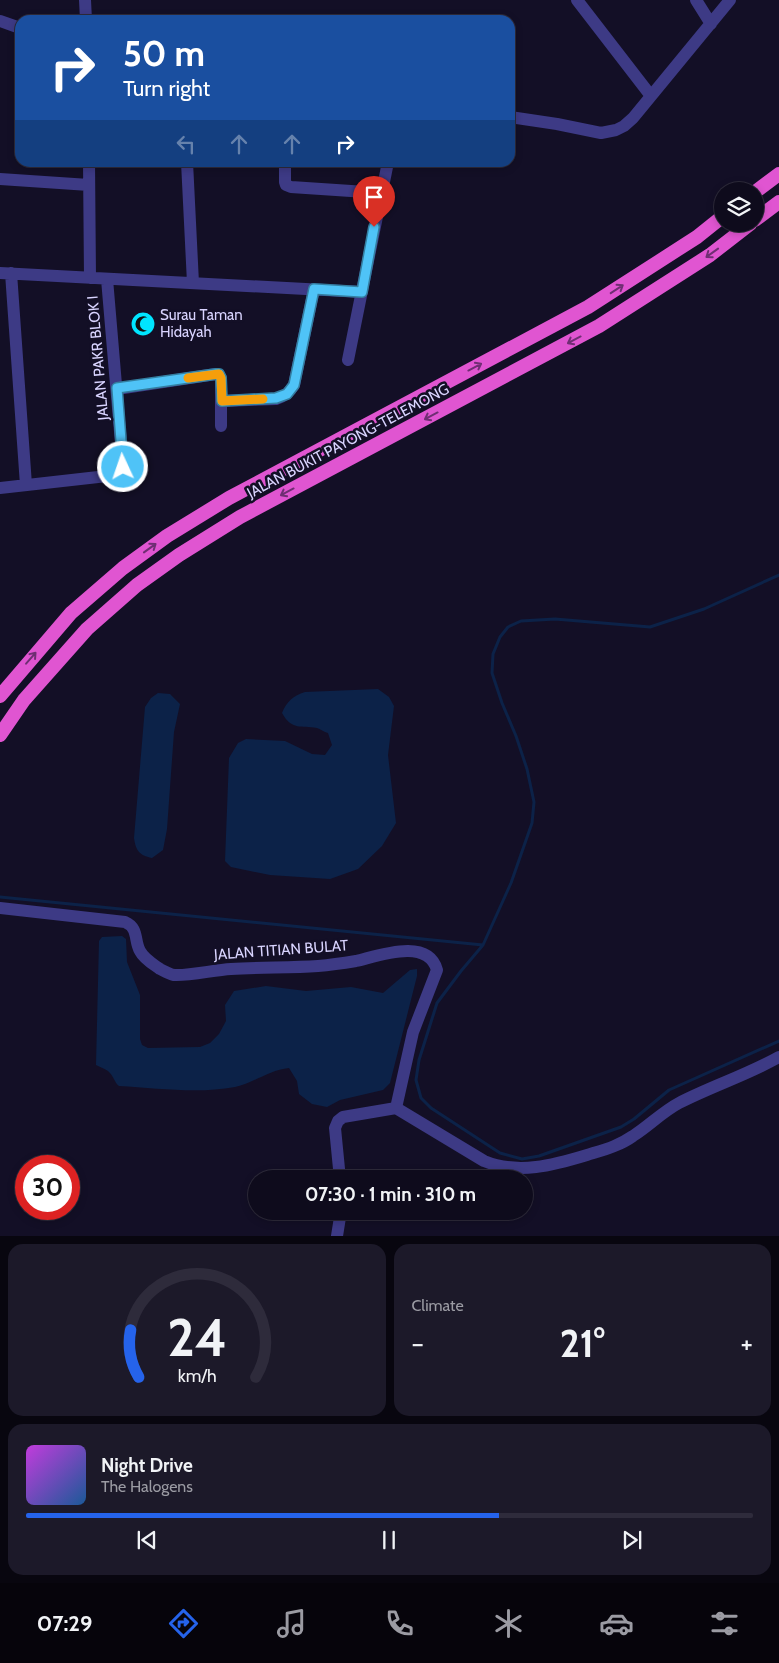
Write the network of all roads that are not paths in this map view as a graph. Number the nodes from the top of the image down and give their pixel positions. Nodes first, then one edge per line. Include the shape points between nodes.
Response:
1 (85, 0) edge
2 (577, 0) edge
3 (696, 0) edge
4 (730, 0) edge
5 (86, 15) edge
6 (0, 21) edge
7 (711, 24) junction
8 (15, 26) edge
9 (651, 96) junction
10 (515, 118) edge
11 (89, 167) edge
12 (187, 167) edge
13 (285, 167) edge
14 (387, 167) edge
15 (779, 174) edge
16 (0, 179) edge
17 (89, 185) junction
18 (764, 185) edge
19 (381, 193) junction
20 (779, 202) edge
21 (764, 213) edge
22 (714, 223) edge
23 (740, 232) edge
24 (5, 273) edge
25 (90, 278) junction
26 (107, 278) junction
27 (193, 283) junction
28 (314, 289) junction
29 (362, 292) junction
30 (348, 360) dead end
31 (117, 388) junction
32 (222, 401) junction
33 (221, 426) dead end
34 (26, 485) junction
35 (0, 488) edge
36 (0, 696) edge
37 (0, 735) edge
38 (0, 908) edge
39 (779, 1057) edge
40 (396, 1108) junction
41 (339, 1170) edge
42 (340, 1220) edge
43 (337, 1236) edge

1 - 5 street
2 - 9 street
3 - 7 street
4 - 7 street
6 - 8 street
7 - 9 street
9 - 10 street via 624,126 607,133
11 - 17 street
12 - 27 street
13 - 19 street via 285,182 291,188
14 - 19 street
15 - 18 highway
16 - 17 street
17 - 25 street
19 - 29 street
20 - 21 highway
36 -> 22 highway, JALAN BUKIT PAYONG-TELEMONG via 71,613 166,536 229,498 588,307
23 -> 37 highway, JALAN BUKIT PAYONG-TELEMONG via 710,255 599,326 240,517 179,555 137,585 87,628 24,700
24 - 25 street
24 - 34 street
25 - 26 street
26 - 27 street
26 - 31 street, JALAN PAKR BLOK I
27 - 28 street
28 - 29 street
28 - 32 street via 294,385 290,391 276,398
29 - 30 street
31 - 32 street via 218,374
31 - 34 street, JALAN PAKR BLOK I via 124,464 121,470 116,475
32 - 33 street
34 - 35 street
38 - 40 street, JALAN TITIAN BULAT via 125,922 132,926 143,955 158,968 174,974 318,966 400,951 425,954 437,970 413,1032
39 - 40 street via 674,1106 614,1146 554,1165 531,1168 493,1165
40 - 41 street via 343,1117 338,1121
42 - 43 street

